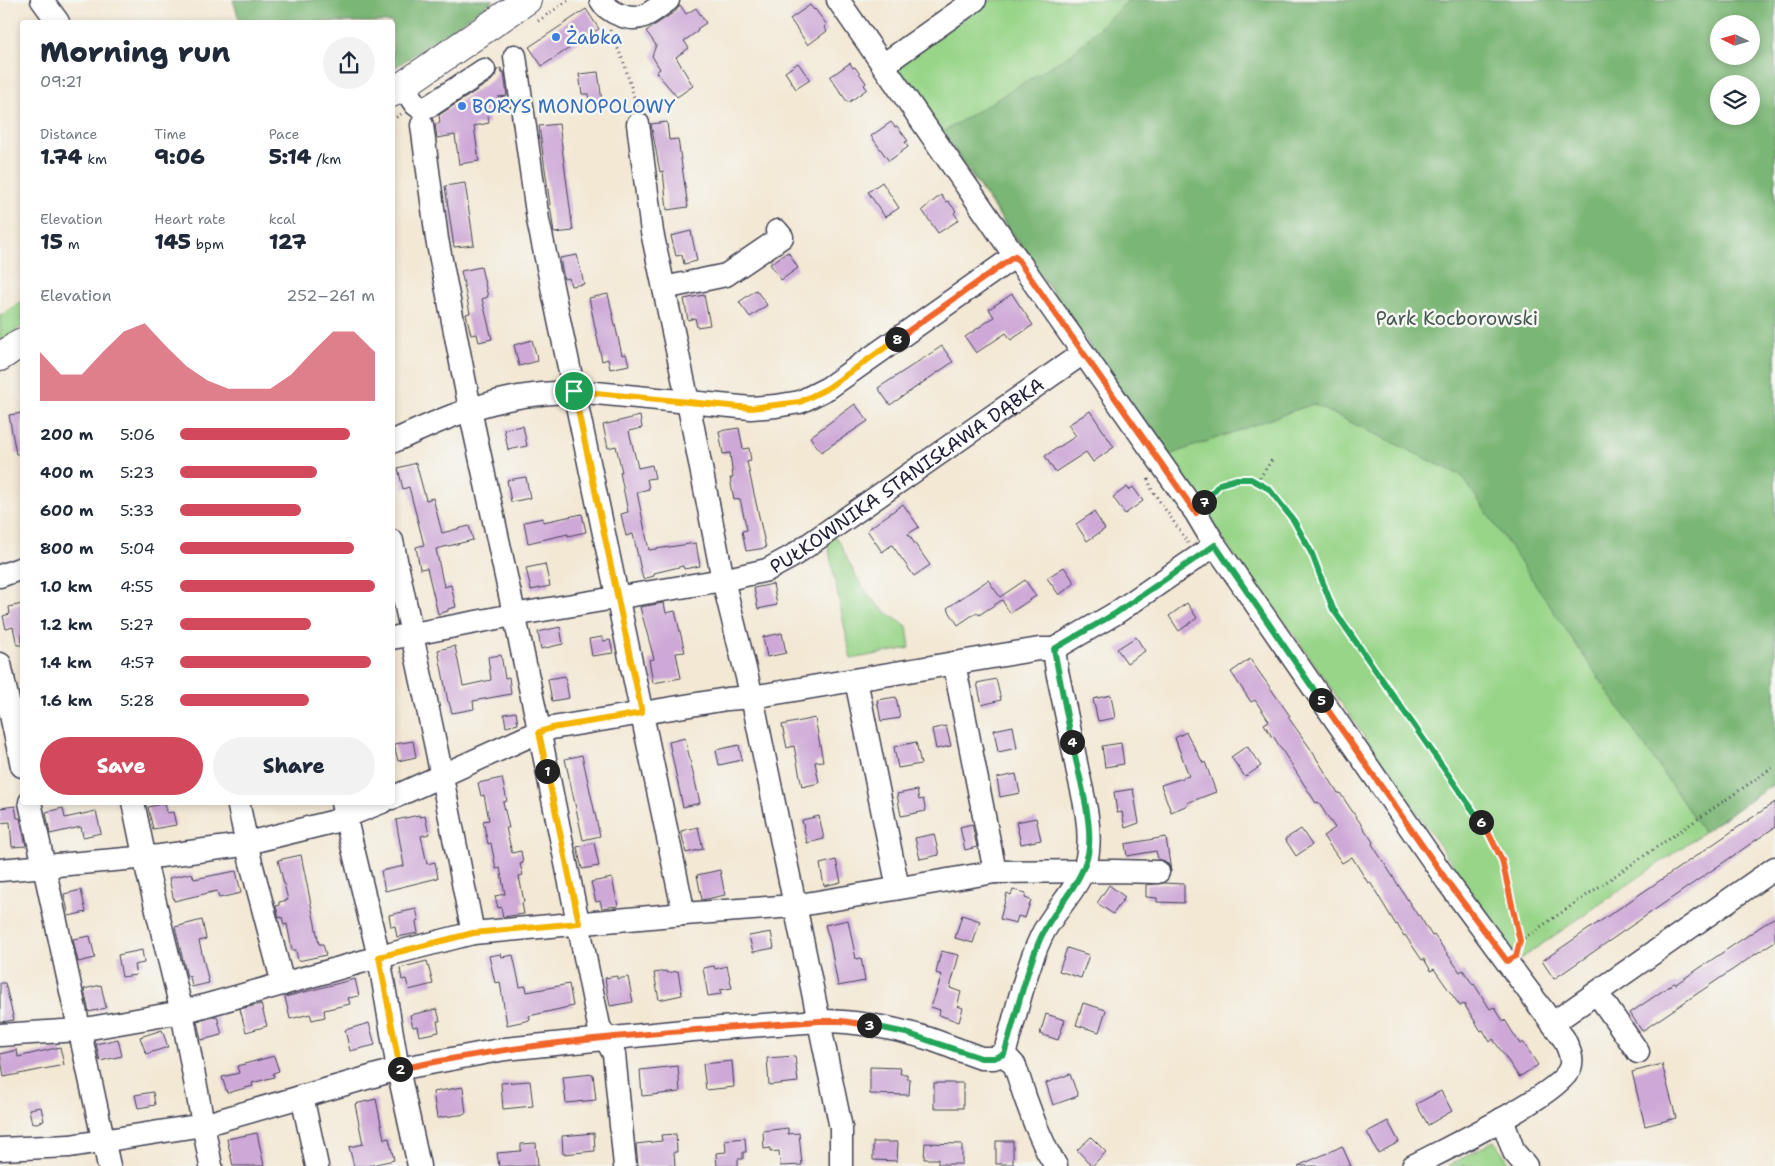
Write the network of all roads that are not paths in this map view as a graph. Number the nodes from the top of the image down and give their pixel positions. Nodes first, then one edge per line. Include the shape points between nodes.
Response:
1 (42, 0) edge
2 (527, 0) edge
3 (601, 0) edge
4 (668, 0) edge
5 (838, 0) edge
6 (975, 0) edge
7 (57, 20) edge
8 (515, 56) dead end
9 (883, 65) junction
10 (484, 70) dead end
11 (398, 90) edge
12 (638, 124) road end
13 (422, 125) dead end
14 (777, 231) dead end
15 (1015, 256) junction
16 (664, 288) junction
17 (20, 343) edge
18 (1083, 353) junction
19 (0, 356) edge
20 (574, 391) junction
21 (688, 402) junction
22 (471, 410) junction
23 (395, 441) edge
24 (1215, 545) junction
25 (395, 567) edge
26 (20, 569) edge
27 (0, 576) edge
28 (723, 580) junction
29 (618, 598) junction
30 (513, 615) junction
31 (403, 636) edge
32 (1054, 649) junction
33 (954, 663) junction
34 (0, 664) edge
35 (856, 680) junction
36 (752, 697) junction
37 (642, 713) junction
38 (539, 732) junction
39 (13, 742) edge
40 (20, 761) edge
41 (442, 776) junction
42 (395, 797) edge
43 (31, 805) edge
44 (134, 805) edge
45 (239, 805) edge
46 (368, 805) edge
47 (344, 810) edge
48 (247, 844) junction
49 (144, 856) junction
50 (43, 867) junction
51 (1775, 868) edge
52 (0, 870) edge
53 (1082, 871) junction
54 (995, 872) junction
55 (1158, 872) dead end
56 (898, 888) junction
57 (794, 906) junction
58 (684, 914) junction
59 (579, 923) junction
60 (473, 933) junction
61 (379, 957) junction
62 (283, 984) junction
63 (1597, 993) junction
64 (182, 1012) junction
65 (820, 1021) junction
66 (79, 1030) junction
67 (1559, 1031) junction
68 (0, 1035) edge
69 (606, 1038) junction
70 (1638, 1052) dead end
71 (1004, 1054) junction
72 (398, 1069) junction
73 (302, 1096) junction
74 (1502, 1119) junction
75 (202, 1125) junction
76 (103, 1142) junction
77 (0, 1149) edge
78 (0, 1154) edge
79 (3, 1166) edge
80 (109, 1166) edge
81 (211, 1166) edge
82 (317, 1166) edge
83 (419, 1166) edge
84 (625, 1166) edge
85 (842, 1166) edge
86 (1056, 1166) edge
87 (1413, 1166) edge
88 (1526, 1166) edge

1 - 7 street
2 - 11 main road
3 - 4 street via 614,12 638,18
5 - 9 street
6 - 9 street
8 - 20 street via 538,220
9 - 15 street
10 - 11 street via 422,109
12 - 16 street via 652,232
13 - 22 street via 436,239
14 - 16 street via 782,237 726,275
15 - 18 street
15 - 21 street via 828,388 800,402 751,408
16 - 21 street
17 - 19 main road
18 - 24 street
18 - 28 street, PUŁKOWNIKA STANISŁAWA DĄBKA via 780,564
20 - 21 street
20 - 22 street via 512,398
20 - 29 street
21 - 28 street
22 - 23 street
22 - 30 street
24 - 32 street via 1116,613
24 - 67 street via 1447,881
25 - 31 street
26 - 27 street
28 - 29 street, PUŁKOWNIKA STANISŁAWA DĄBKA
28 - 36 street
29 - 30 street, PUŁKOWNIKA STANISŁAWA DĄBKA
29 - 37 street
30 - 31 street, PUŁKOWNIKA STANISŁAWA DĄBKA
30 - 38 street
31 - 41 street
32 - 33 street via 1039,648
32 - 53 street via 1089,831 1088,853
33 - 35 street
33 - 54 street
34 - 39 street
35 - 36 street
35 - 56 street
36 - 37 street
36 - 57 street
37 - 38 street
37 - 58 street
38 - 41 street
38 - 59 street
39 - 40 street
41 - 42 street
41 - 60 street
43 - 50 street
44 - 49 street
45 - 48 street
46 - 47 street
47 - 48 street
47 - 61 street
48 - 49 street
48 - 62 street
49 - 50 street
49 - 64 street
50 - 52 street
50 - 66 street
51 - 63 street
53 - 54 street
53 - 55 street
53 - 71 street via 1041,936
54 - 56 street
56 - 57 street
57 - 58 street
57 - 65 street
58 - 59 street
59 - 60 street
59 - 69 street via 599,1026
60 - 61 street
61 - 62 street
61 - 72 street
62 - 64 street
63 - 67 street
63 - 70 street
64 - 66 street
64 - 75 street
65 - 69 street
65 - 71 street via 879,1026 932,1040 981,1058
65 - 85 street via 841,1128
66 - 68 street
66 - 76 street
67 - 74 street via 1572,1055 1570,1068 1562,1080 1547,1092
69 - 72 street via 505,1049
69 - 84 street via 614,1054
71 - 86 street via 1016,1066 1035,1124
72 - 73 street
72 - 83 street
73 - 75 street
73 - 82 street
74 - 87 street
74 - 88 street via 1514,1152
75 - 76 street
75 - 81 street
76 - 77 street via 52,1148
76 - 80 street
78 - 79 street

